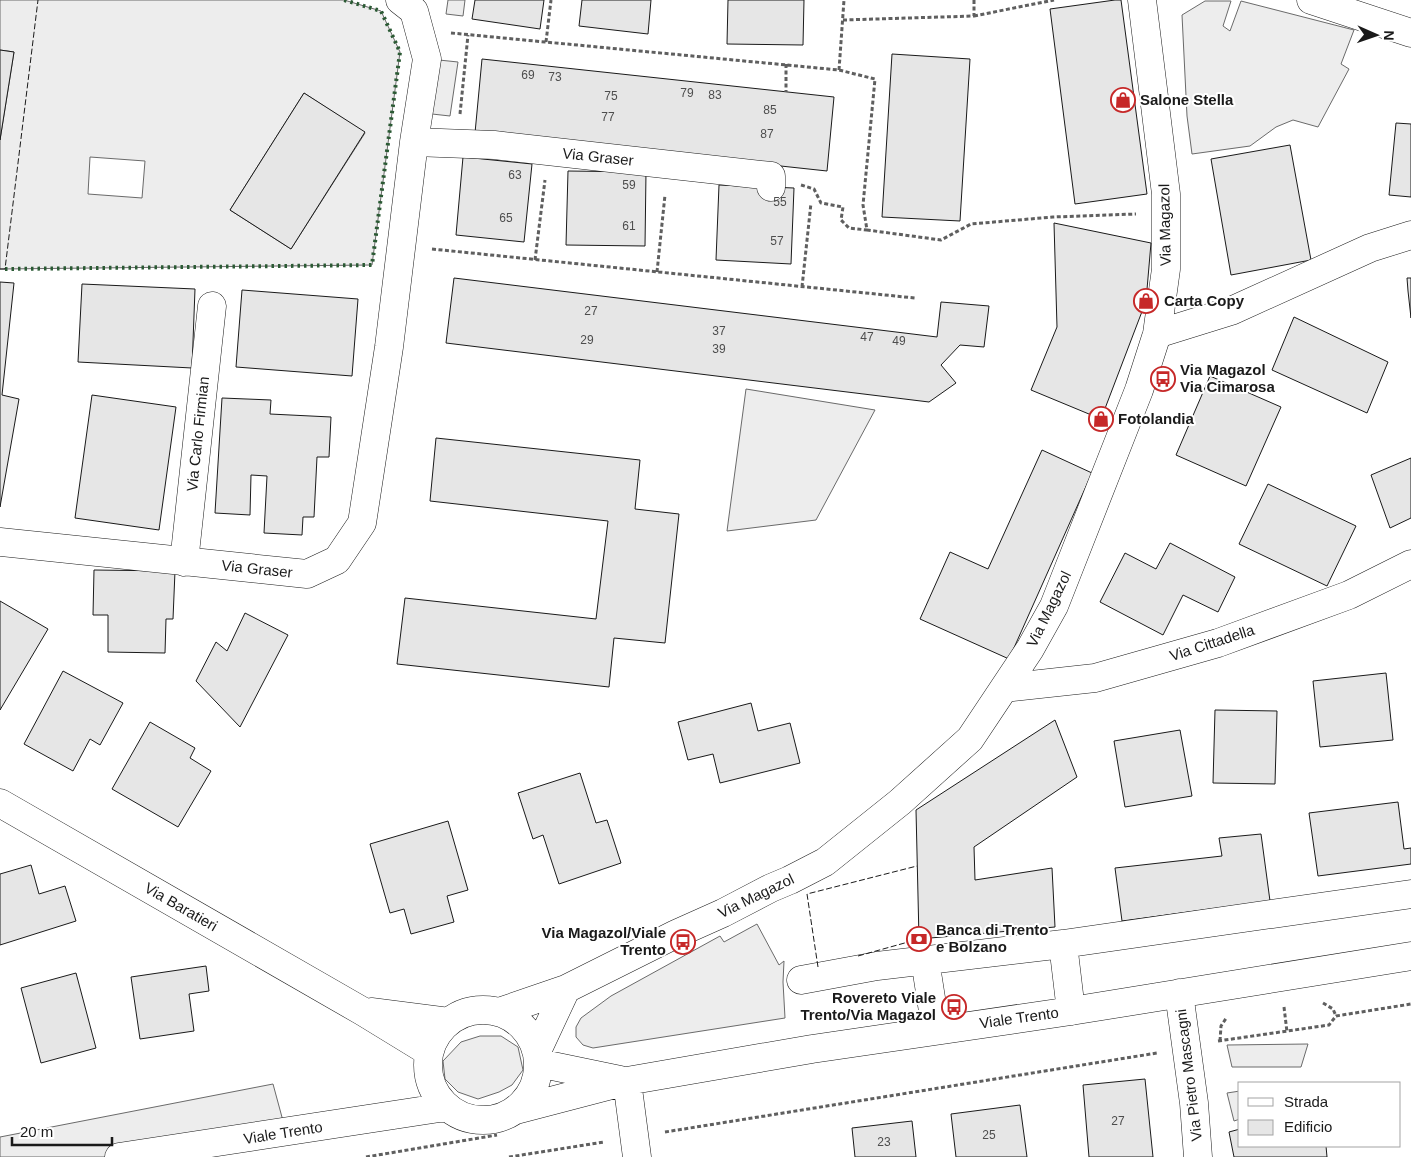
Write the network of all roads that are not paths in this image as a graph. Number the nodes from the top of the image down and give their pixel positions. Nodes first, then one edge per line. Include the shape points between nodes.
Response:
1 (400, 0) edge
2 (1142, 0) edge
3 (1311, 0) edge
4 (1411, 33) edge
5 (414, 142) junction
6 (771, 182) road end
7 (1411, 235) edge
8 (212, 306) dead end
9 (1157, 334) junction
10 (0, 542) edge
11 (184, 562) junction
12 (1411, 564) edge
13 (1004, 688) junction
14 (0, 803) edge
15 (1411, 894) edge
16 (1063, 944) junction
17 (1411, 956) edge
18 (925, 960) junction
19 (801, 980) dead end
20 (566, 989) junction
21 (1179, 993) junction
22 (362, 1011) junction
23 (1072, 1011) junction
24 (499, 1012) junction
25 (448, 1022) junction
26 (936, 1030) junction
27 (429, 1052) junction
28 (537, 1057) junction
29 (627, 1081) junction
30 (430, 1084) junction
31 (446, 1107) junction
32 (516, 1110) junction
33 (367, 1118) junction
34 (636, 1150) edge
35 (119, 1157) edge
36 (1198, 1157) edge

1 - 5 street, Via Graser via 414,11 427,59
2 - 9 street, Via Magazol via 1166,194 1166,269
3 - 4 street
5 - 6 street, Via Graser via 456,143 493,153
5 - 11 street, Via Graser via 389,347 362,523 337,560 307,574
7 - 9 street via 1370,248 1231,311
8 - 11 street, Via Carlo Firmian
9 - 13 street, Via Magazol via 1139,390 1054,606
10 - 11 street, Via Graser
12 - 13 street, Via Cittadella via 1349,595 1218,643 1095,678
13 - 20 street, Via Magazol via 970,739 900,802 825,862
14 - 22 street, Via Baratieri
15 - 16 street
16 - 18 street
16 - 23 street
17 - 21 street, Viale Trento
18 - 19 street
18 - 26 street
20 - 24 street, Via Magazol
20 - 28 street
21 - 23 street, Viale Trento
21 - 36 street, Via Pietro Mascagni
22 - 25 street, Via Baratieri
22 - 27 street, Via Baratieri
23 - 26 street, Viale Trento
24 - 25 street via 481,1010 464,1013
24 - 28 street via 524,1028 532,1038
25 - 27 street via 436,1035
26 - 29 street, Viale Trento
27 - 30 street
28 - 29 street, Viale Trento
28 - 32 street, Viale Trento via 536,1081 529,1097
29 - 32 street, Viale Trento
29 - 34 street
30 - 31 street, Viale Trento
30 - 33 street
31 - 32 street, Viale Trento via 462,1117 480,1121 499,1119
31 - 33 street, Viale Trento
33 - 35 street, Viale Trento

